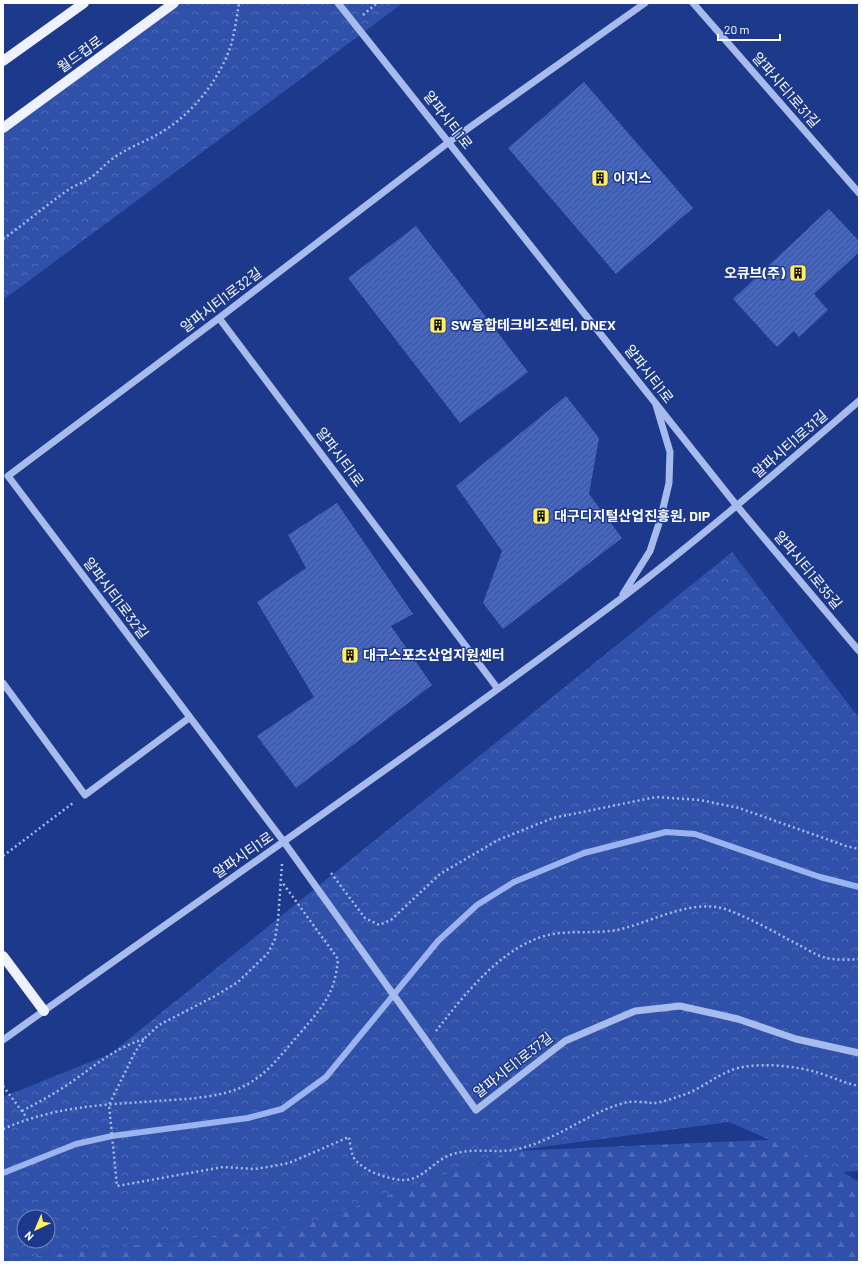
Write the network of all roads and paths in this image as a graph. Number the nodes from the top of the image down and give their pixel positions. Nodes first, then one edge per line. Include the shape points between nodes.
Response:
1 (84, 3) edge
2 (174, 3) edge
3 (239, 3) edge
4 (338, 3) edge
5 (645, 3) edge
6 (693, 3) edge
7 (3, 61) edge
8 (3, 128) edge
9 (448, 142) junction
10 (859, 193) edge
11 (3, 239) edge
12 (219, 318) junction
13 (654, 401) junction
14 (859, 401) edge
15 (5, 477) edge
16 (737, 506) junction
17 (620, 598) junction
18 (859, 651) edge
19 (3, 683) edge
20 (498, 689) junction
21 (189, 718) junction
22 (85, 795) junction
23 (284, 842) junction
24 (859, 849) edge
25 (3, 856) edge
26 (331, 873) dead end
27 (281, 882) junction
28 (3, 956) edge
29 (859, 959) edge
30 (44, 1011) junction
31 (144, 1039) junction
32 (3, 1040) edge
33 (427, 1042) junction
34 (859, 1054) edge
35 (3, 1086) edge
36 (859, 1086) edge
37 (109, 1105) junction
38 (22, 1111) junction
39 (27, 1118) junction
40 (3, 1129) edge

1 - 7 main road
2 - 8 main road, 월드컵로
3 - 11 path via 232,41 223,66 202,96 178,120 162,133 129,147
4 - 9 street, 알파시티1로
5 - 9 street
6 - 10 street, 알파시티1로31길
9 - 12 street, 알파시티1로32길
9 - 13 street, 알파시티1로
12 - 15 street, 알파시티1로32길
12 - 20 street, 알파시티1로
13 - 16 street, 알파시티1로
13 - 17 street via 670,452 669,483 650,551
14 - 16 street, 알파시티1로31길
15 - 21 street, 알파시티1로32길
16 - 17 street, 알파시티1로
16 - 18 street, 알파시티1로35길
17 - 20 street, 알파시티1로
19 - 22 street
20 - 23 street, 알파시티1로
21 - 22 street
21 - 23 street, 알파시티1로32길
22 - 25 path
23 - 27 path
23 - 30 street, 알파시티1로
23 - 33 street, 알파시티1로37길
24 - 26 path via 739,808 700,800 656,797 553,818 498,840 440,874 390,920 379,925 364,918
27 - 31 path via 275,939 268,953 238,982 159,1025
27 - 37 path via 338,959 337,978 325,1004 268,1069 246,1085 194,1098
28 - 30 main road
29 - 33 path via 846,961 824,958 757,923 727,910 705,906 598,933 571,932 551,935 506,956 483,975
30 - 32 street, 알파시티1로
31 - 37 path
31 - 38 path via 126,1044 50,1096
33 - 34 street, 알파시티1로37길 via 476,1110 565,1041 635,1011 680,1006 738,1019 796,1039
35 - 38 path
36 - 37 path via 815,1072 787,1067 744,1067 729,1071 698,1089 671,1099 655,1103 626,1102 600,1111 553,1137 523,1148 512,1151 463,1151 449,1155 418,1176 404,1180 375,1172 362,1165 354,1157 349,1137 289,1163 254,1169 223,1167 117,1186
37 - 39 path via 68,1108
38 - 39 path
39 - 40 path

